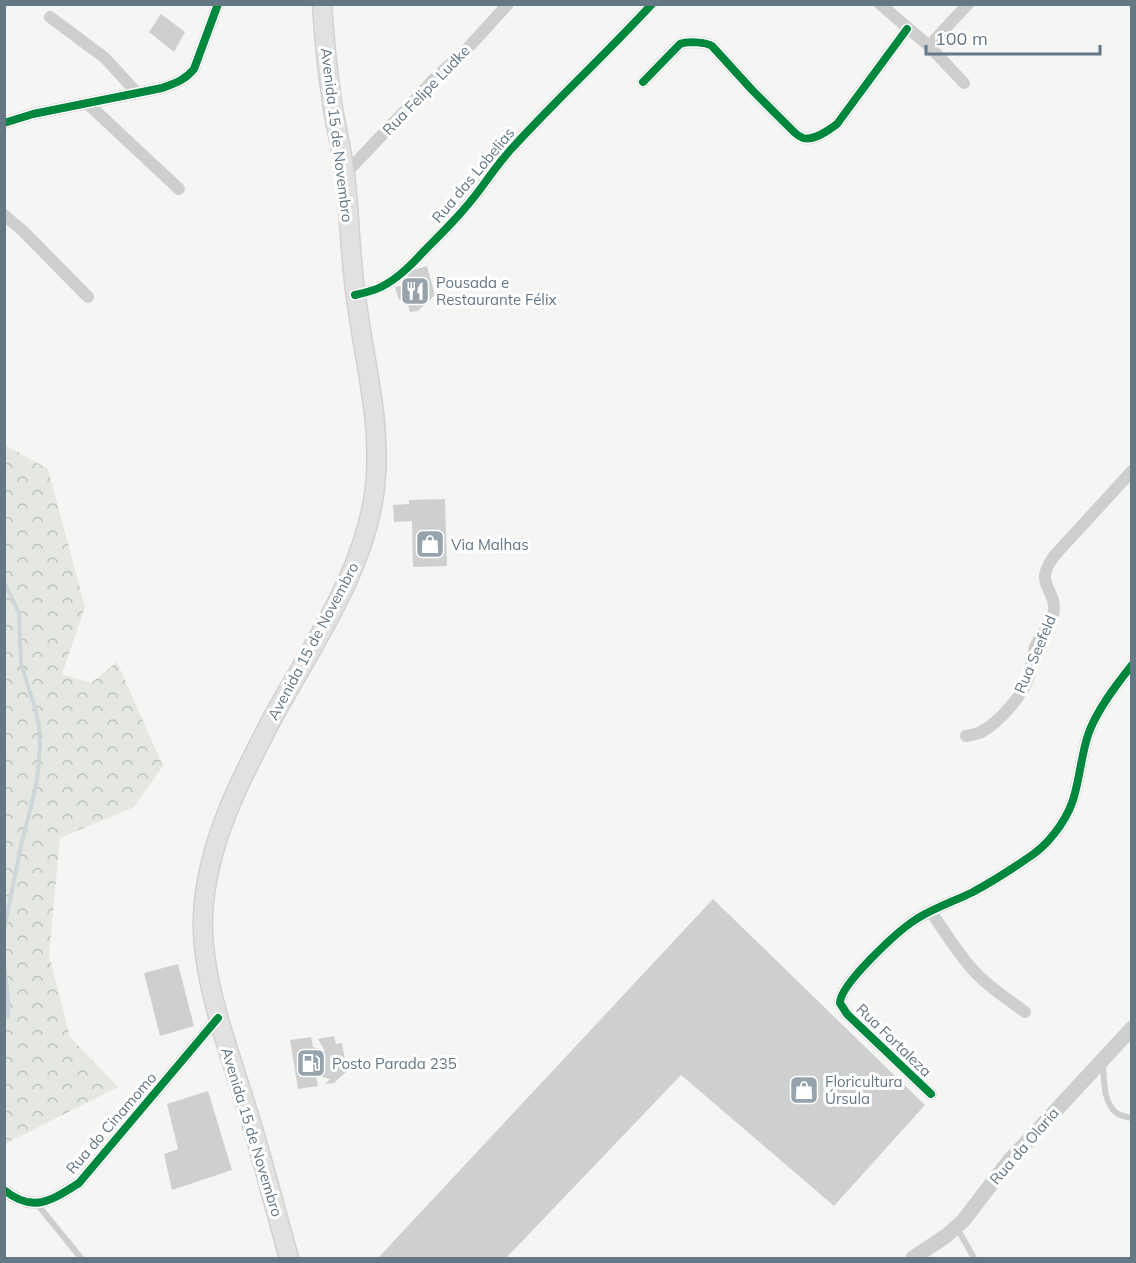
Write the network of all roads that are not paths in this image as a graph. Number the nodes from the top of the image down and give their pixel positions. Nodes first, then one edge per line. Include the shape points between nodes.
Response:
1 (218, 4) edge
2 (322, 4) edge
3 (508, 4) edge
4 (652, 4) edge
5 (880, 4) edge
6 (968, 4) edge
7 (50, 16) dead end
8 (908, 29) junction
9 (929, 46) junction
10 (643, 82) dead end
11 (964, 83) dead end
12 (137, 93) junction
13 (87, 103) junction
14 (4, 123) edge
15 (345, 174) junction
16 (179, 189) dead end
17 (4, 215) edge
18 (355, 295) junction
19 (88, 297) dead end
20 (1131, 471) edge
21 (1131, 665) edge
22 (966, 736) dead end
23 (931, 912) junction
24 (1025, 1012) dead end
25 (218, 1018) junction
26 (1131, 1028) edge
27 (1103, 1060) junction
28 (931, 1094) dead end
29 (1131, 1118) edge
30 (4, 1190) edge
31 (36, 1203) junction
32 (957, 1227) junction
33 (81, 1258) edge
34 (289, 1258) edge
35 (913, 1258) edge
36 (974, 1258) edge

1 - 12 street via 189,75 172,85
2 - 15 main road, Avenida 15 de Novembro
3 - 15 street, Rua Felipe Ludke
4 - 18 street, Rua das Lobelias via 514,145 467,206 416,261 380,288
5 - 8 street
6 - 9 street
7 - 12 street via 105,58
8 - 9 street
8 - 10 street via 837,124 813,138 800,137 708,43 680,44
9 - 11 street
12 - 13 street
13 - 14 street
13 - 16 street
15 - 18 main road, Avenida 15 de Novembro
17 - 19 street
18 - 25 main road, Avenida 15 de Novembro via 376,431 373,502 350,576 235,793 212,859 206,886 203,942
20 - 22 street, Rua Seefeld via 1052,560 1045,576 1052,594 1053,615 1035,649 1023,689 993,724
21 - 23 street via 1093,722 1073,802 1053,834 1002,876
23 - 24 street via 975,972
23 - 28 street, Rua Fortaleza via 908,925 870,960 840,999 852,1020
25 - 31 street, Rua do Cinamomo via 80,1183 54,1199
25 - 34 main road, Avenida 15 de Novembro
26 - 27 street, Rua da Olaria
27 - 29 lane via 1104,1086 1111,1107 1119,1115
27 - 32 street, Rua da Olaria via 1009,1161
30 - 31 street via 14,1198
31 - 33 lane
32 - 35 street, Rua da Olaria
32 - 36 lane

